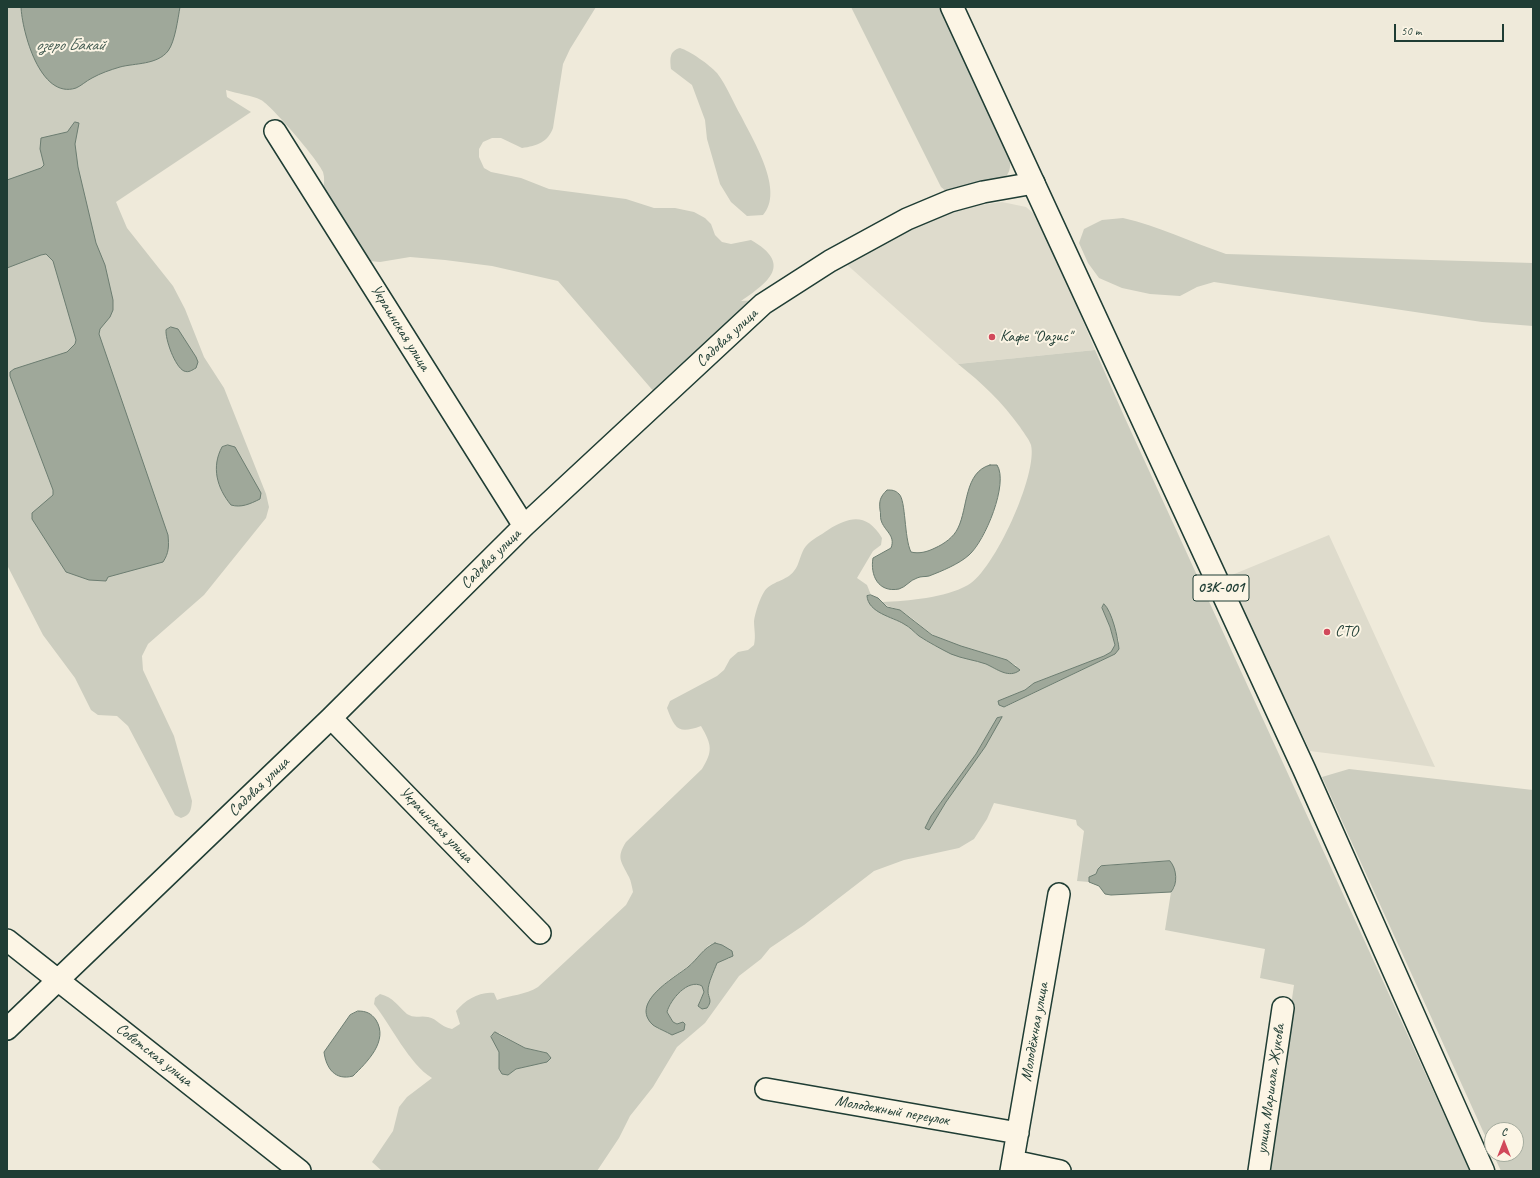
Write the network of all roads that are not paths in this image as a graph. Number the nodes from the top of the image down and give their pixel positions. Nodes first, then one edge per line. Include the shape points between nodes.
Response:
1 (952, 7) edge
2 (276, 131) dead end
3 (1034, 183) junction
4 (524, 526) junction
5 (332, 718) junction
6 (1059, 894) dead end
7 (540, 933) dead end
8 (7, 940) edge
9 (58, 979) junction
10 (1283, 1008) dead end
11 (7, 1029) edge
12 (766, 1089) dead end
13 (1018, 1133) junction
14 (1012, 1166) edge
15 (300, 1171) edge
16 (1060, 1171) edge
17 (1259, 1171) edge
18 (1483, 1171) edge

1 - 3 main road, 03К-001
2 - 4 street, Украинская улица
3 - 4 street, Садовая улица via 950,201 907,220 830,261 778,293 763,304
3 - 18 main road, 03К-001 via 1304,769
4 - 5 street, Садовая улица
5 - 7 street, Украинская улица
5 - 9 street, Садовая улица
6 - 13 street, Молодёжная улица
8 - 9 street, Советская улица
9 - 11 street, Садовая улица
9 - 15 street, Советская улица
10 - 17 street, улица Маршала Жукова
12 - 13 street, Молодежный переулок
13 - 14 street, Молодёжная улица
14 - 16 street

